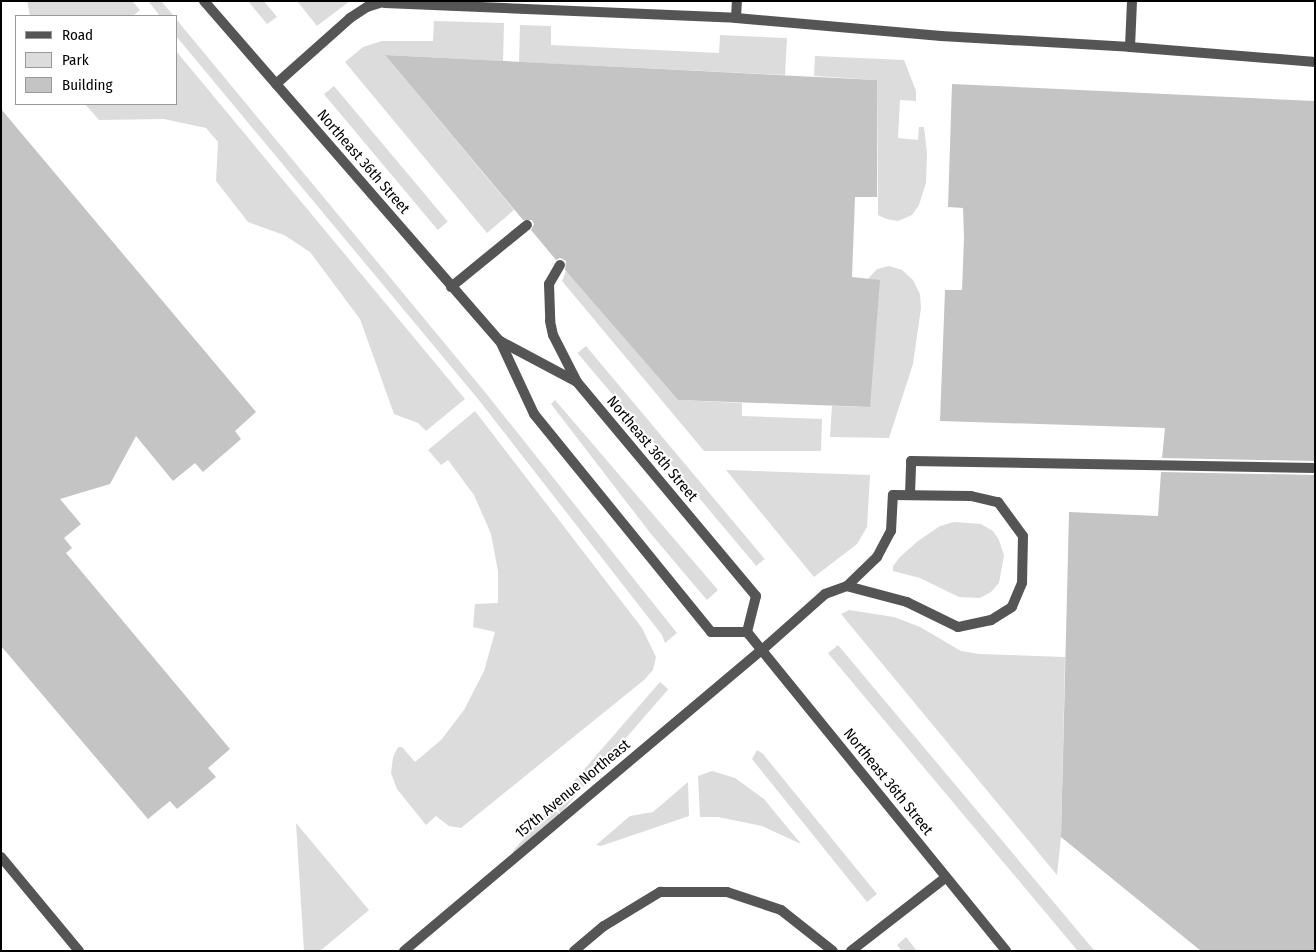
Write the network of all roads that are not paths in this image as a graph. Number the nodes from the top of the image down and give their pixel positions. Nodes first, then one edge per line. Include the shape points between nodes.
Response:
1 (204, 1) edge
2 (737, 1) edge
3 (1132, 1) edge
4 (385, 2) edge
5 (736, 18) junction
6 (1130, 47) junction
7 (1315, 62) edge
8 (276, 84) junction
9 (527, 225) dead end
10 (560, 265) dead end
11 (451, 287) junction
12 (500, 341) junction
13 (576, 382) junction
14 (1315, 468) edge
15 (910, 495) junction
16 (847, 586) junction
17 (747, 632) junction
18 (762, 650) junction
19 (1, 857) edge
20 (945, 878) junction
21 (80, 951) edge
22 (404, 951) edge
23 (574, 951) edge
24 (833, 951) edge
25 (851, 951) edge
26 (1006, 951) edge

1 - 8 street, Northeast 36th Street
2 - 5 street
3 - 6 street
4 - 5 street
4 - 8 street via 367,7 350,18
5 - 6 street via 941,36
6 - 7 street
8 - 11 street, Northeast 36th Street
9 - 11 street
10 - 13 street via 550,284 550,321 553,335
11 - 12 street, Northeast 36th Street
12 - 13 street, Northeast 36th Street
12 - 17 street, Northeast 36th Street via 534,414 711,632
13 - 17 street, Northeast 36th Street via 756,596
14 - 15 street via 911,460
15 - 16 street via 893,495 891,531 877,557
15 - 16 street via 971,496 998,502 1022,536 1022,583 1012,607 991,620 958,627 907,602
16 - 18 street, 157th Avenue Northeast via 825,594
17 - 18 street, Northeast 36th Street
18 - 20 street, Northeast 36th Street
18 - 22 street, 157th Avenue Northeast
19 - 21 street
20 - 25 street
20 - 26 street, Northeast 36th Street
23 - 24 street via 604,926 660,892 727,892 781,910

